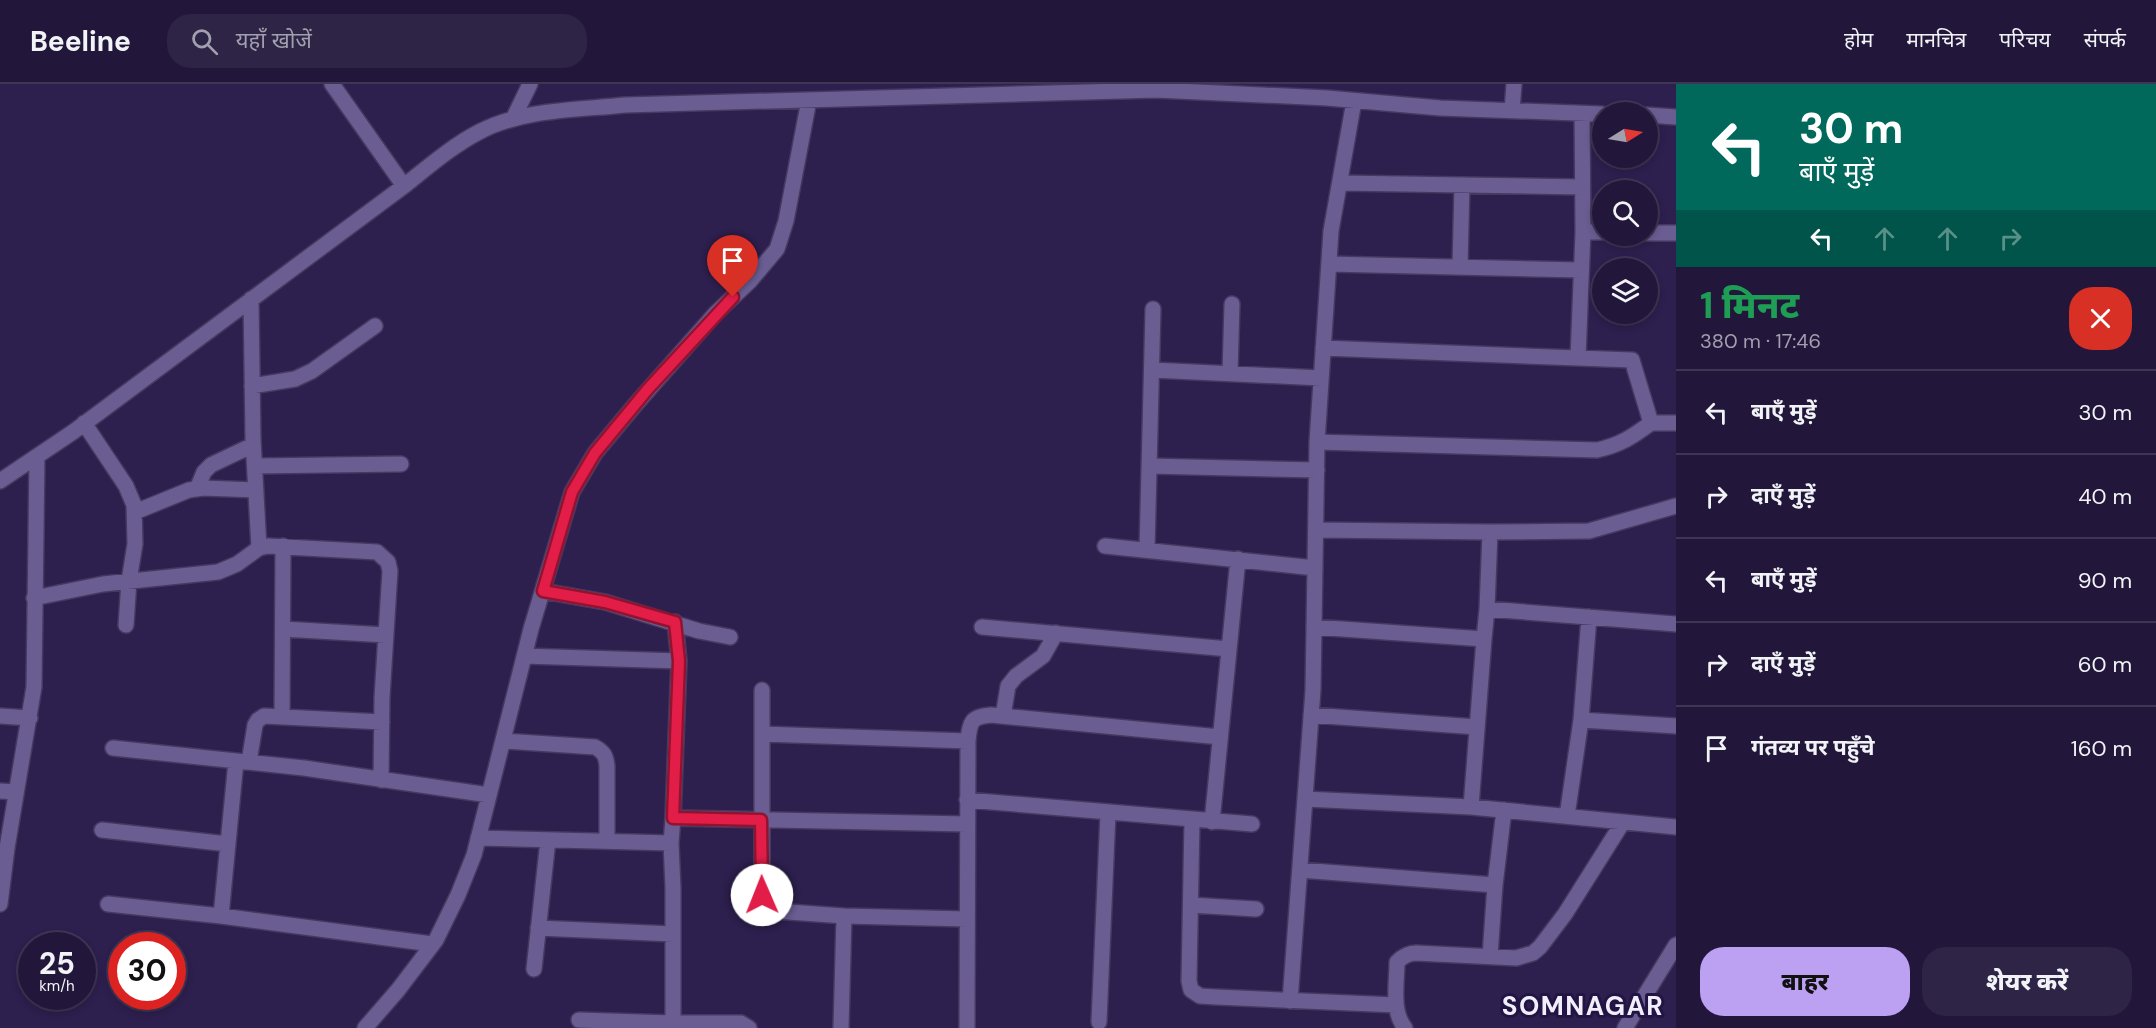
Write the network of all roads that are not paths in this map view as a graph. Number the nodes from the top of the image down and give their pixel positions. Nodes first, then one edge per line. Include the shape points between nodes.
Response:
1 (332, 84) edge
2 (530, 84) edge
3 (1514, 84) edge
4 (1156, 87) edge
5 (974, 89) edge
6 (868, 91) edge
7 (1327, 91) edge
8 (809, 100) junction
9 (1354, 101) junction
10 (1512, 111) junction
11 (1582, 114) junction
12 (1592, 114) edge
13 (1658, 116) edge
14 (1676, 117) edge
15 (513, 119) junction
16 (1340, 183) junction
17 (1462, 185) junction
18 (404, 186) junction
19 (1582, 187) junction
20 (1583, 232) junction
21 (1592, 232) edge
22 (1658, 233) edge
23 (1676, 233) edge
24 (1329, 264) junction
25 (1460, 267) junction
26 (1581, 270) junction
27 (251, 299) junction
28 (1232, 304) dead end
29 (1153, 309) dead end
30 (375, 326) dead end
31 (1323, 348) junction
32 (1578, 358) junction
33 (1152, 370) junction
34 (1230, 373) junction
35 (1321, 378) junction
36 (252, 386) junction
37 (84, 423) junction
38 (1651, 423) junction
39 (1676, 423) edge
40 (1317, 442) junction
41 (253, 445) junction
42 (37, 456) junction
43 (401, 464) dead end
44 (255, 466) junction
45 (1149, 466) junction
46 (1317, 470) junction
47 (0, 481) edge
48 (197, 489) junction
49 (256, 490) junction
50 (1675, 511) edge
51 (135, 512) junction
52 (1316, 530) junction
53 (1490, 532) junction
54 (283, 546) junction
55 (1105, 546) dead end
56 (259, 548) junction
57 (1147, 550) junction
58 (1238, 559) junction
59 (1315, 568) junction
60 (129, 581) junction
61 (543, 591) junction
62 (34, 598) junction
63 (1487, 609) junction
64 (1589, 617) junction
65 (675, 622) junction
66 (1676, 624) edge
67 (126, 625) dead end
68 (982, 627) dead end
69 (1314, 627) junction
70 (283, 628) junction
71 (1056, 633) junction
72 (386, 635) junction
73 (730, 636) dead end
74 (1484, 639) junction
75 (1229, 649) junction
76 (524, 656) junction
77 (679, 661) junction
78 (762, 690) dead end
79 (1311, 715) junction
80 (0, 716) edge
81 (282, 716) junction
82 (1003, 716) junction
83 (30, 718) junction
84 (1581, 720) junction
85 (382, 722) junction
86 (1676, 726) edge
87 (1477, 727) junction
88 (762, 734) junction
89 (1220, 737) junction
90 (503, 741) junction
91 (968, 741) junction
92 (113, 748) dead end
93 (243, 761) junction
94 (381, 780) junction
95 (0, 791) edge
96 (16, 792) junction
97 (489, 795) junction
98 (1305, 799) junction
99 (967, 800) junction
100 (1471, 807) junction
101 (1504, 810) junction
102 (1108, 813) junction
103 (1567, 816) junction
104 (673, 818) junction
105 (761, 820) junction
106 (1192, 820) junction
107 (1212, 822) junction
108 (1623, 822) junction
109 (967, 824) junction
110 (1252, 824) dead end
111 (1676, 827) edge
112 (102, 830) dead end
113 (478, 838) junction
114 (548, 840) junction
115 (607, 841) junction
116 (671, 843) junction
117 (228, 844) junction
118 (1300, 870) junction
119 (2, 871) edge
120 (1496, 885) junction
121 (0, 904) edge
122 (108, 904) dead end
123 (1191, 905) junction
124 (1256, 909) dead end
125 (221, 916) junction
126 (844, 916) junction
127 (967, 919) junction
128 (538, 928) junction
129 (673, 934) junction
130 (432, 945) junction
131 (1676, 945) edge
132 (1490, 956) junction
133 (534, 969) dead end
134 (1290, 1001) junction
135 (1396, 1005) junction
136 (579, 1020) dead end
137 (1099, 1022) dead end
138 (673, 1026) edge
139 (365, 1028) edge
140 (749, 1028) edge
141 (842, 1028) edge
142 (966, 1028) edge
143 (1405, 1028) edge
144 (1624, 1028) edge

1 - 18 street
2 - 15 street
3 - 10 street
4 - 5 street
4 - 7 street
5 - 6 street
6 - 8 street
7 - 9 street
8 - 15 street via 625,105
8 - 61 street via 777,249 595,453 572,492
9 - 10 street
9 - 16 street
10 - 11 street
11 - 12 street
11 - 19 street
13 - 14 street
15 - 18 street via 472,136
16 - 17 street
16 - 24 street
17 - 19 street
17 - 25 street
18 - 27 street
19 - 20 street
20 - 21 street
20 - 26 street
22 - 23 street
24 - 25 street
24 - 31 street
25 - 26 street
26 - 32 street
27 - 36 street
27 - 37 street
28 - 34 street
29 - 33 street
30 - 36 street via 312,371 295,379
31 - 32 street
31 - 35 street
32 - 38 street via 1632,360
33 - 34 street
33 - 45 street
34 - 35 street
35 - 40 street
36 - 41 street
37 - 42 street
37 - 51 street via 126,486
38 - 39 street
38 - 40 street via 1629,439 1597,450
40 - 46 street
41 - 44 street
41 - 48 street via 211,465
42 - 47 street
42 - 62 street
43 - 44 street
44 - 49 street
45 - 46 street
45 - 57 street
46 - 52 street
48 - 49 street
48 - 51 street
49 - 56 street
50 - 53 street via 1589,531
51 - 60 street
52 - 53 street
52 - 59 street
53 - 63 street
54 - 56 street
54 - 70 street
54 - 72 street via 377,552 383,556 390,571
55 - 57 street
56 - 60 street via 218,572
57 - 58 street
58 - 59 street
58 - 75 street
59 - 69 street
60 - 62 street
60 - 67 street
61 - 65 street via 605,602
61 - 76 street
62 - 83 street
63 - 64 street
63 - 74 street
64 - 66 street
64 - 84 street
65 - 73 street
65 - 77 street
68 - 71 street
69 - 74 street
69 - 79 street
70 - 72 street
70 - 81 street
71 - 75 street
71 - 82 street via 1043,656 1008,686
72 - 85 street
74 - 87 street
75 - 89 street
76 - 77 street
76 - 90 street
77 - 104 street
78 - 88 street
79 - 87 street
79 - 98 street
80 - 83 street
81 - 85 street
81 - 93 street via 258,720
82 - 89 street
82 - 91 street via 976,718
83 - 96 street
84 - 86 street
84 - 103 street
85 - 94 street
87 - 100 street
88 - 91 street
88 - 105 street
89 - 107 street
90 - 97 street
90 - 115 street via 595,747 601,751 607,766
91 - 99 street
92 - 93 street
93 - 94 street
93 - 117 street
94 - 97 street
95 - 96 street
96 - 119 street
97 - 113 street
98 - 100 street
98 - 118 street
99 - 102 street
99 - 109 street
100 - 101 street
101 - 103 street
101 - 120 street
102 - 106 street
102 - 137 street
103 - 108 street
104 - 105 street
104 - 116 street
105 - 109 street
105 - 126 street via 762,895 769,907
106 - 107 street
106 - 123 street
107 - 110 street
108 - 111 street
108 - 132 street via 1540,947 1516,958
109 - 127 street
112 - 117 street
113 - 114 street
113 - 130 street via 458,895
114 - 115 street
114 - 128 street
115 - 116 street
116 - 129 street
117 - 125 street
118 - 120 street
118 - 134 street
119 - 121 street
120 - 132 street
122 - 125 street
123 - 124 street
123 - 134 street via 1191,990 1200,996
125 - 130 street
126 - 127 street
126 - 141 street
127 - 142 street
128 - 129 street
128 - 133 street
129 - 138 street
130 - 139 street
131 - 144 street
132 - 135 street via 1408,953 1397,962
134 - 135 street
135 - 143 street
136 - 138 street
138 - 140 street via 741,1023

